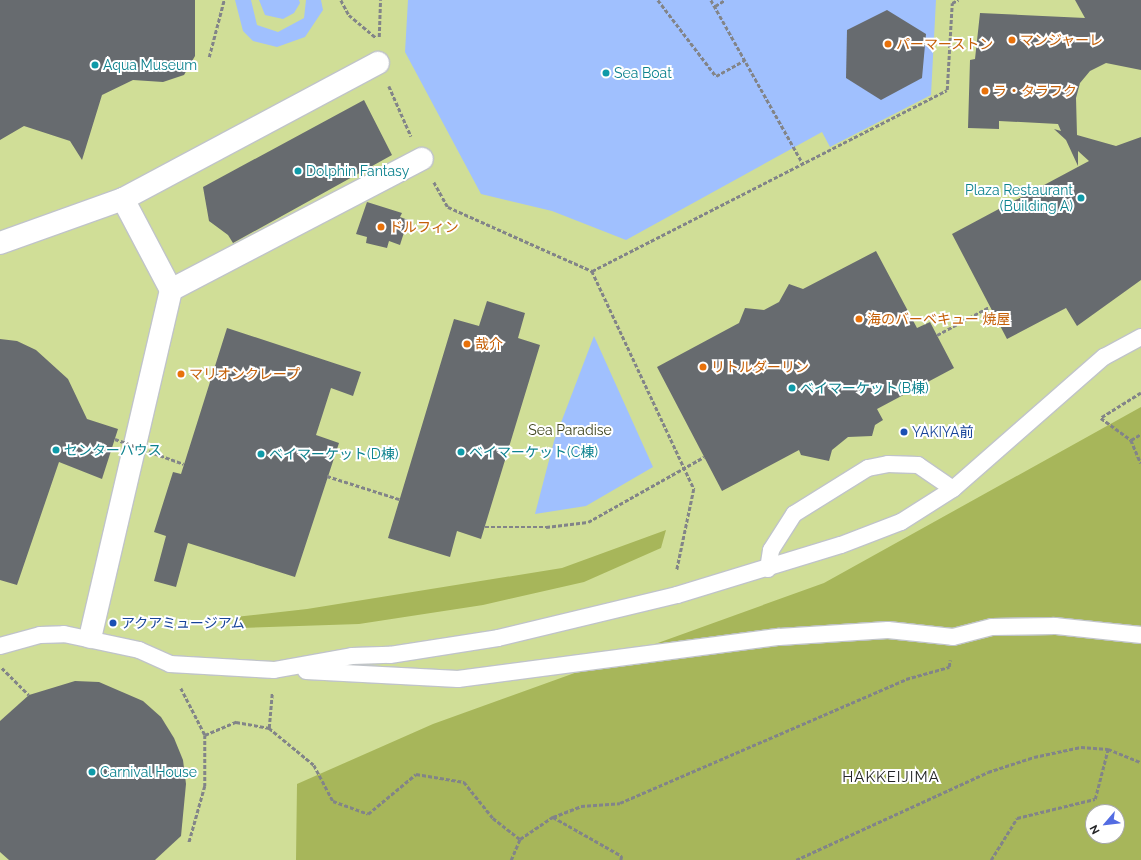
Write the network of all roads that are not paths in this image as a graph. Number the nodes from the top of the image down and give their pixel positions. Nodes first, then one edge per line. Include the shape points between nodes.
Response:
1 (378, 63) road end
2 (422, 159) road end
3 (124, 199) junction
4 (0, 243) edge
5 (171, 290) junction
6 (1141, 337) edge
7 (953, 489) junction
8 (768, 569) junction
9 (1141, 635) edge
10 (90, 637) junction
11 (0, 646) edge
12 (274, 670) junction

1 - 3 street
2 - 5 street
3 - 4 street
3 - 5 street
5 - 10 street
6 - 7 lane via 1104,358 1074,381
7 - 8 lane via 901,522
7 - 8 lane via 918,465 888,464 868,468 794,514 770,550
8 - 12 lane via 677,595 498,638 390,655 352,656
9 - 12 lane via 1055,626 1016,626 992,627 953,637 888,630 779,636 458,678
10 - 11 lane via 40,635
10 - 12 lane via 139,650 170,664

